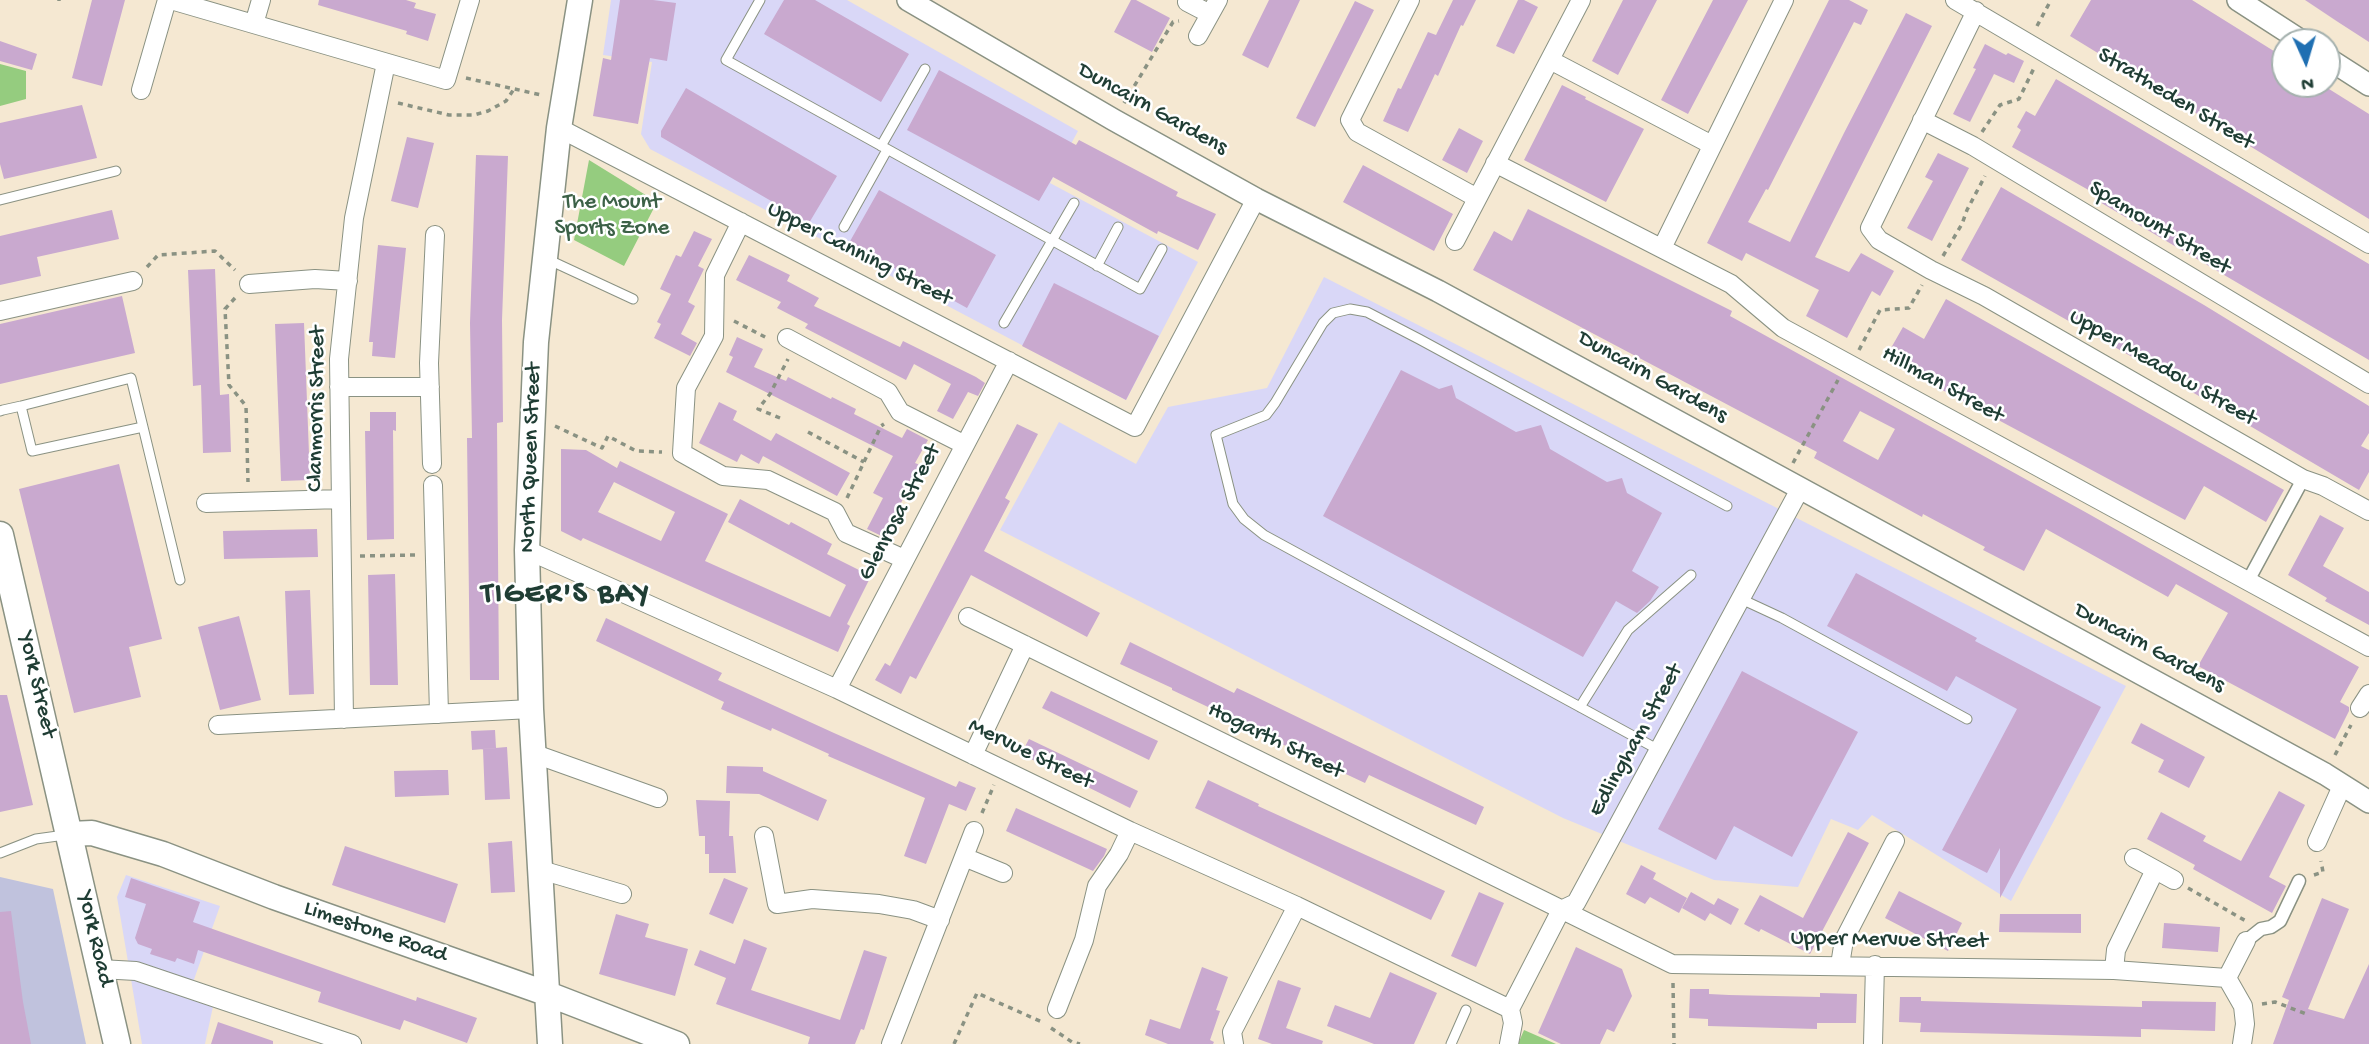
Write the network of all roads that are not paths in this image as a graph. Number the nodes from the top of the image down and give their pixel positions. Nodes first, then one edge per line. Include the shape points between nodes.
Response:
1 (169, 0) edge
2 (261, 0) edge
3 (470, 0) edge
4 (580, 0) edge
5 (761, 0) edge
6 (908, 0) edge
7 (1410, 0) edge
8 (1581, 0) edge
9 (1784, 0) edge
10 (1955, 0) edge
11 (1185, 1) edge
12 (2242, 1) edge
13 (1214, 7) edge
14 (1976, 11) junction
15 (254, 24) junction
16 (2282, 28) edge
17 (1199, 36) dead end
18 (1550, 60) junction
19 (386, 63) junction
20 (2341, 67) edge
21 (925, 69) dead end
22 (2369, 85) edge
23 (141, 90) dead end
24 (1922, 120) junction
25 (559, 128) junction
26 (1712, 145) junction
27 (884, 148) junction
28 (1496, 163) junction
29 (116, 171) dead end
30 (1477, 198) junction
31 (1256, 199) junction
32 (0, 200) edge
33 (1074, 203) dead end
34 (741, 222) junction
35 (844, 227) dead end
36 (1118, 227) dead end
37 (435, 235) dead end
38 (1052, 240) junction
39 (1455, 241) dead end
40 (2369, 244) edge
41 (1662, 248) junction
42 (1162, 249) dead end
43 (544, 257) junction
44 (1097, 266) junction
45 (134, 281) road end
46 (348, 281) junction
47 (249, 284) road end
48 (633, 299) dead end
49 (0, 311) edge
50 (1004, 323) dead end
51 (791, 341) road end
52 (1009, 360) junction
53 (2369, 384) edge
54 (339, 387) junction
55 (430, 387) junction
56 (21, 406) junction
57 (0, 411) edge
58 (143, 427) junction
59 (965, 445) junction
60 (432, 464) dead end
61 (2303, 479) junction
62 (1792, 484) junction
63 (433, 485) dead end
64 (341, 499) junction
65 (206, 503) dead end
66 (1727, 506) dead end
67 (2369, 511) edge
68 (0, 535) edge
69 (527, 550) junction
70 (904, 559) junction
71 (1691, 575) dead end
72 (180, 580) dead end
73 (2248, 581) junction
74 (1741, 599) junction
75 (968, 617) dead end
76 (1025, 645) junction
77 (2369, 647) edge
78 (836, 689) junction
79 (1580, 707) junction
80 (531, 709) junction
81 (439, 714) junction
82 (344, 719) junction
83 (1968, 719) dead end
84 (218, 725) dead end
85 (1660, 750) junction
86 (535, 754) junction
87 (973, 755) junction
88 (2334, 780) junction
89 (658, 798) dead end
90 (2369, 802) edge
91 (974, 831) road end
92 (1130, 831) junction
93 (70, 834) junction
94 (764, 836) dead end
95 (1895, 841) dead end
96 (2317, 842) dead end
97 (0, 853) edge
98 (964, 857) junction
99 (2134, 858) dead end
100 (541, 870) junction
101 (2155, 870) junction
102 (1003, 873) dead end
103 (2174, 880) road end
104 (2299, 881) dead end
105 (622, 894) dead end
106 (1297, 906) junction
107 (1561, 910) junction
108 (940, 920) junction
109 (2246, 941) joint
110 (1840, 965) junction
111 (1875, 965) junction
112 (100, 968) junction
113 (2113, 970) junction
114 (2227, 978) junction
115 (548, 994) junction
116 (1058, 1009) dead end
117 (1510, 1009) junction
118 (1466, 1010) dead end
119 (117, 1044) edge
120 (352, 1044) edge
121 (550, 1044) edge
122 (677, 1044) edge
123 (891, 1044) edge
124 (1234, 1044) edge
125 (1451, 1044) edge
126 (1509, 1044) edge
127 (1873, 1044) edge
128 (2242, 1044) edge

1 - 15 street
1 - 23 street
2 - 15 street
3 - 19 street via 452,78
4 - 25 main road, North Queen Street
5 - 27 lane via 726,60
6 - 31 street, Duncairn Gardens
7 - 30 street via 1350,120 1357,132
8 - 18 street
9 - 26 street
10 - 14 street, Stratheden Street
11 - 13 street
12 - 16 street
13 - 17 street
14 - 24 street
14 - 40 street, Stratheden Street
15 - 19 street
18 - 26 street
18 - 28 street
19 - 46 street, Clanmorris Street via 355,218
20 - 22 street
21 - 27 lane
24 - 53 street, Spamount Street via 1973,146
24 - 61 street, Upper Meadow Street via 1870,228 1878,240
25 - 34 street, Upper Canning Street
25 - 43 main road, North Queen Street
26 - 41 street
27 - 35 lane
27 - 38 lane
28 - 30 street
28 - 41 street, Hillman Street
29 - 32 lane
30 - 39 street
31 - 52 street, Upper Canning Street via 1135,427
31 - 62 street, Duncairn Gardens via 1438,290
33 - 38 lane
34 - 52 street, Upper Canning Street
34 - 70 street via 715,275 714,336 686,388 682,453 723,477 768,480 835,512 846,533
36 - 44 lane
37 - 55 street
38 - 44 lane
38 - 50 lane
41 - 73 street, Hillman Street via 1731,284 1783,328
42 - 44 lane via 1140,289
43 - 48 lane
43 - 69 main road, North Queen Street
45 - 49 street
46 - 47 street
46 - 54 street, Clanmorris Street
51 - 59 street via 888,392 900,412
52 - 59 street, Glenrosa Street
54 - 55 street
54 - 64 street, Clanmorris Street
55 - 60 street
56 - 57 lane
56 - 58 lane via 32,451
56 - 58 lane via 131,378
58 - 72 lane
59 - 70 street, Glenrosa Street
61 - 67 street, Upper Meadow Street
61 - 73 street
62 - 74 street, Edlingham Street
62 - 88 street, Duncairn Gardens
63 - 81 street
64 - 65 street
64 - 82 street, Clanmorris Street
66 - 79 lane via 1419,339 1367,312 1350,309 1333,313 1323,323 1265,415 1216,435 1233,505 1264,535
68 - 93 main road, York Street
69 - 78 street, Mervue Street
69 - 80 main road, North Queen Street
70 - 78 street, Glenrosa Street
71 - 79 lane via 1628,630
73 - 77 street, Hillman Street
74 - 83 lane
74 - 85 street, Edlingham Street
75 - 76 street, Hogarth Street
76 - 87 street
76 - 107 street, Hogarth Street
78 - 87 street, Mervue Street
79 - 85 lane
80 - 81 street
80 - 86 main road, North Queen Street
81 - 82 street
82 - 84 street
85 - 107 street, Edlingham Street via 1576,903
86 - 89 street
86 - 100 main road, North Queen Street
87 - 92 street, Mervue Street
88 - 90 street, Duncairn Gardens
88 - 96 street
91 - 98 street
92 - 106 street, Mervue Street
92 - 116 street via 1097,886 1084,940
93 - 97 lane via 36,839
93 - 112 main road, York Road
93 - 115 main road, Limestone Road via 92,833 163,854
94 - 108 street via 777,904 812,900 879,904
95 - 110 street via 1844,940
98 - 102 street
98 - 108 street
99 - 101 street
100 - 105 street
100 - 115 main road, North Queen Street
101 - 103 street
101 - 113 street via 2116,950
104 - 109 street via 2280,921
106 - 117 street, Mervue Street
106 - 124 street via 1232,1032
107 - 110 street, Upper Mervue Street via 1672,964
107 - 117 street, Edlingham Street
108 - 123 street
109 - 114 street
110 - 111 street, Upper Mervue Street
111 - 113 street, Upper Mervue Street
111 - 127 street
112 - 119 main road, York Road
112 - 120 street via 136,971
113 - 114 street, Upper Mervue Street
114 - 128 street via 2243,1006
115 - 121 main road, North Queen Street
115 - 122 main road, Limestone Road
117 - 126 street
118 - 125 lane

